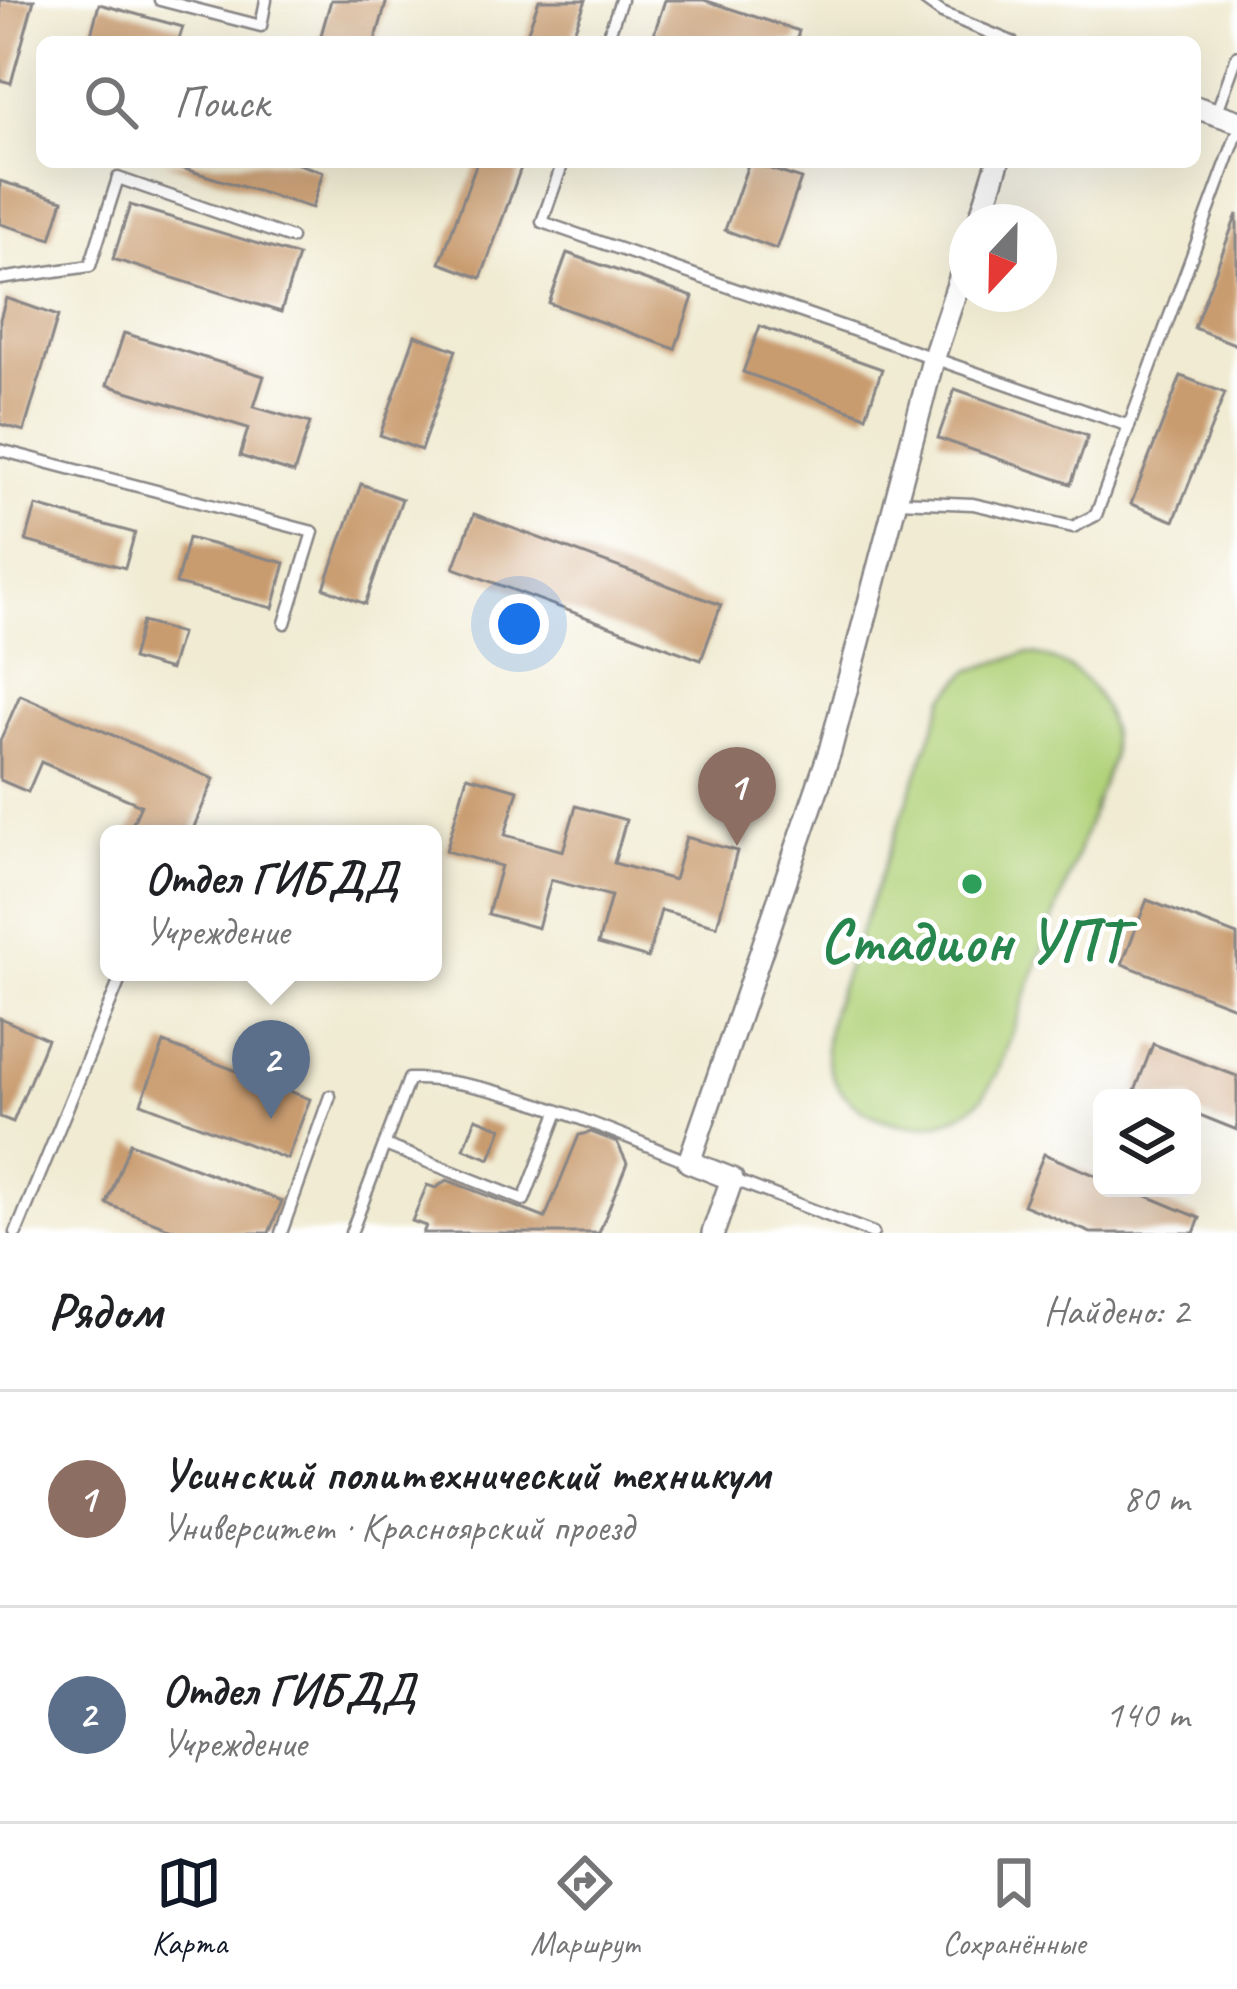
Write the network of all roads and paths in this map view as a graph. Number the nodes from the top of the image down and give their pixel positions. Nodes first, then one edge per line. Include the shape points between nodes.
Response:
1 (160, 0) edge
2 (266, 0) edge
3 (621, 0) edge
4 (924, 0) edge
5 (608, 36) edge
6 (998, 36) edge
7 (1237, 56) edge
8 (1216, 114) edge
9 (1237, 134) edge
10 (561, 168) edge
11 (996, 168) edge
12 (985, 204) edge
13 (291, 238) dead end
14 (0, 279) edge
15 (949, 312) edge
16 (933, 360) junction
17 (1130, 426) junction
18 (0, 450) edge
19 (897, 501) junction
20 (285, 623) dead end
21 (119, 981) edge
22 (330, 1096) dead end
23 (558, 1112) junction
24 (385, 1145) junction
25 (689, 1162) junction
26 (733, 1179) junction
27 (16, 1233) edge
28 (281, 1233) edge
29 (351, 1233) edge
30 (713, 1233) edge
31 (874, 1233) edge

1 - 2 lane via 261,26
3 - 5 lane
4 - 6 lane
7 - 8 lane
9 - 17 lane
10 - 16 lane via 542,222
11 - 12 street
13 - 14 lane via 118,178 90,266
15 - 16 street
16 - 17 lane
16 - 19 street
17 - 19 lane via 1096,515 1073,526 973,504
18 - 20 lane via 313,532
19 - 25 street via 830,751
21 - 27 lane
22 - 28 lane
23 - 24 lane via 436,1078 409,1079
23 - 24 lane via 524,1200
23 - 25 lane
24 - 29 lane
25 - 26 street
26 - 30 street
26 - 31 lane

